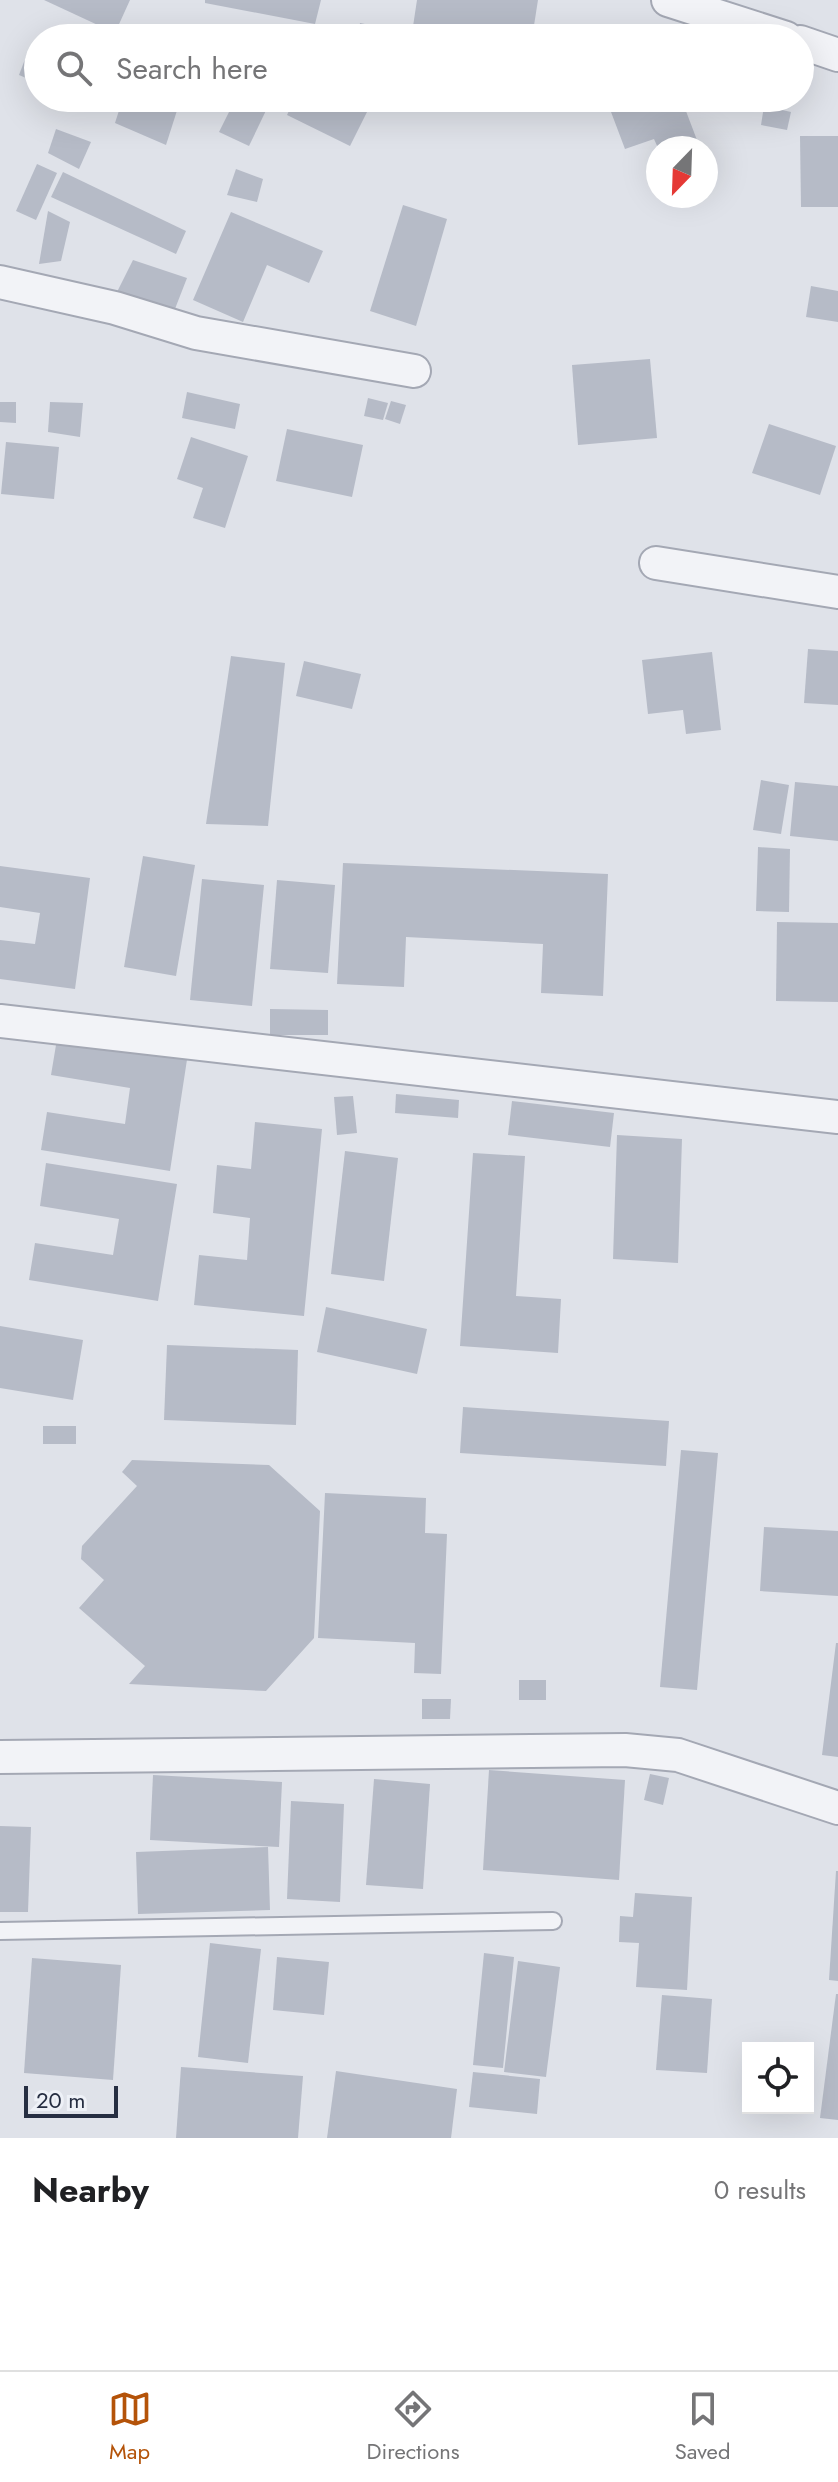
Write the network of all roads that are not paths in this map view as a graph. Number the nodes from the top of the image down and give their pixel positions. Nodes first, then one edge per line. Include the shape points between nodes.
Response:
1 (668, 0) edge
2 (743, 24) edge
3 (814, 47) edge
4 (838, 55) edge
5 (0, 282) edge
6 (414, 371) dead end
7 (656, 563) dead end
8 (838, 592) edge
9 (0, 1021) edge
10 (838, 1117) edge
11 (0, 1757) edge
12 (838, 1808) edge
13 (553, 1921) dead end
14 (0, 1931) edge

1 - 2 street
3 - 4 street
5 - 6 street via 196,333
7 - 8 street
9 - 10 street
11 - 12 street via 625,1750 678,1755
13 - 14 lane

